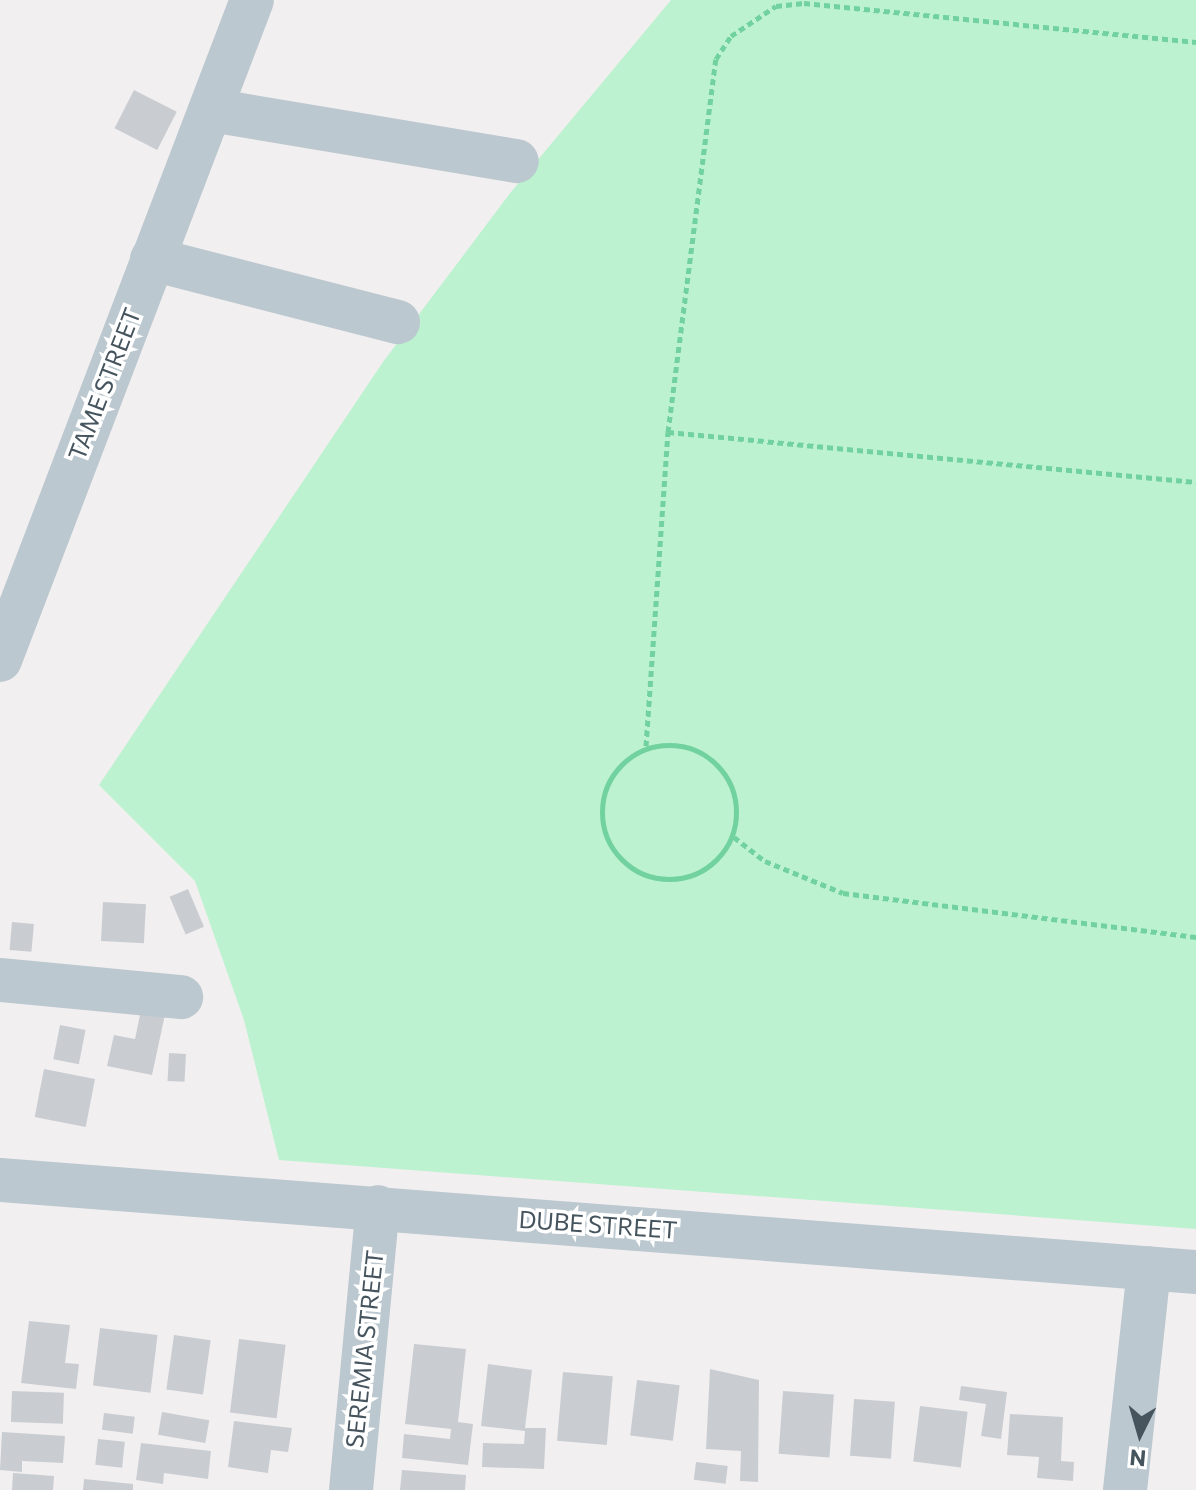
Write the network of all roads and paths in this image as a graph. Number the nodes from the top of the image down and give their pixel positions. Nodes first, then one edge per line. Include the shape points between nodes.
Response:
1 (252, 0) edge
2 (1196, 42) edge
3 (211, 110) junction
4 (517, 161) dead end
5 (152, 259) junction
6 (398, 322) dead end
7 (668, 432) junction
8 (1196, 482) edge
9 (0, 660) edge
10 (646, 746) junction
11 (734, 837) junction
12 (1196, 937) edge
13 (0, 980) edge
14 (181, 997) dead end
15 (0, 1180) edge
16 (378, 1207) junction
17 (1149, 1268) junction
18 (1196, 1272) edge
19 (351, 1490) edge
20 (1125, 1490) edge

1 - 3 street, TAME STREET
2 - 7 path via 804,3 749,18 716,59
3 - 4 street
3 - 5 street, TAME STREET
5 - 6 street
5 - 9 street, TAME STREET
7 - 8 path
7 - 10 path
10 - 11 path via 669,741 702,755 730,786 740,817
10 - 11 path via 622,762 607,785 601,812 619,859 644,875 706,871
11 - 12 path via 765,861 843,893
13 - 14 street
15 - 16 street, DUBE STREET
16 - 17 street, DUBE STREET
16 - 19 street, SEREMIA STREET
17 - 18 street, DUBE STREET
17 - 20 street

